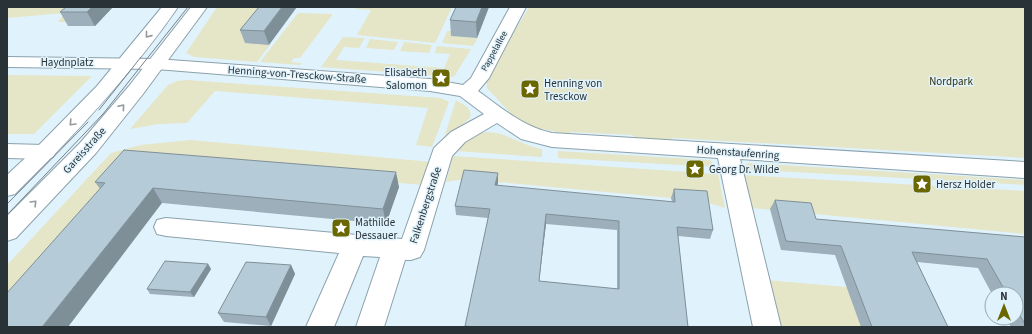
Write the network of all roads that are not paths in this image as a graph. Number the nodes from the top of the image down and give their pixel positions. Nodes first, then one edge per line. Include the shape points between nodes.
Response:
1 (170, 7) edge
2 (199, 7) edge
3 (518, 7) edge
4 (7, 62) edge
5 (127, 63) junction
6 (156, 64) junction
7 (466, 91) junction
8 (497, 115) junction
9 (7, 151) edge
10 (726, 151) junction
11 (45, 152) junction
12 (1025, 170) edge
13 (7, 188) edge
14 (166, 227) dead end
15 (7, 231) edge
16 (355, 244) junction
17 (396, 248) junction
18 (320, 327) edge
19 (370, 327) edge
20 (767, 327) edge

1 -> 5 street
2 - 6 street, Gareisstraße
3 - 7 street, Pappelallee via 480,78
4 - 5 street, Haydnplatz
5 - 6 street, Henning-von-Tresckow-Straße
5 -> 11 street
6 - 7 street, Henning-von-Tresckow-Straße via 391,81
15 -> 6 street, Gareisstraße via 88,148
7 - 8 street, Hohenstaufenring
8 - 10 street, Hohenstaufenring via 528,134 552,140
8 - 17 street, Falkenbergstraße via 458,137 442,153 411,250
9 - 11 street
10 - 12 street, Hohenstaufenring
10 - 20 street
11 - 13 street
14 - 16 street, Falkenbergstraße
16 - 17 street, Falkenbergstraße
16 - 18 street
17 - 19 street

